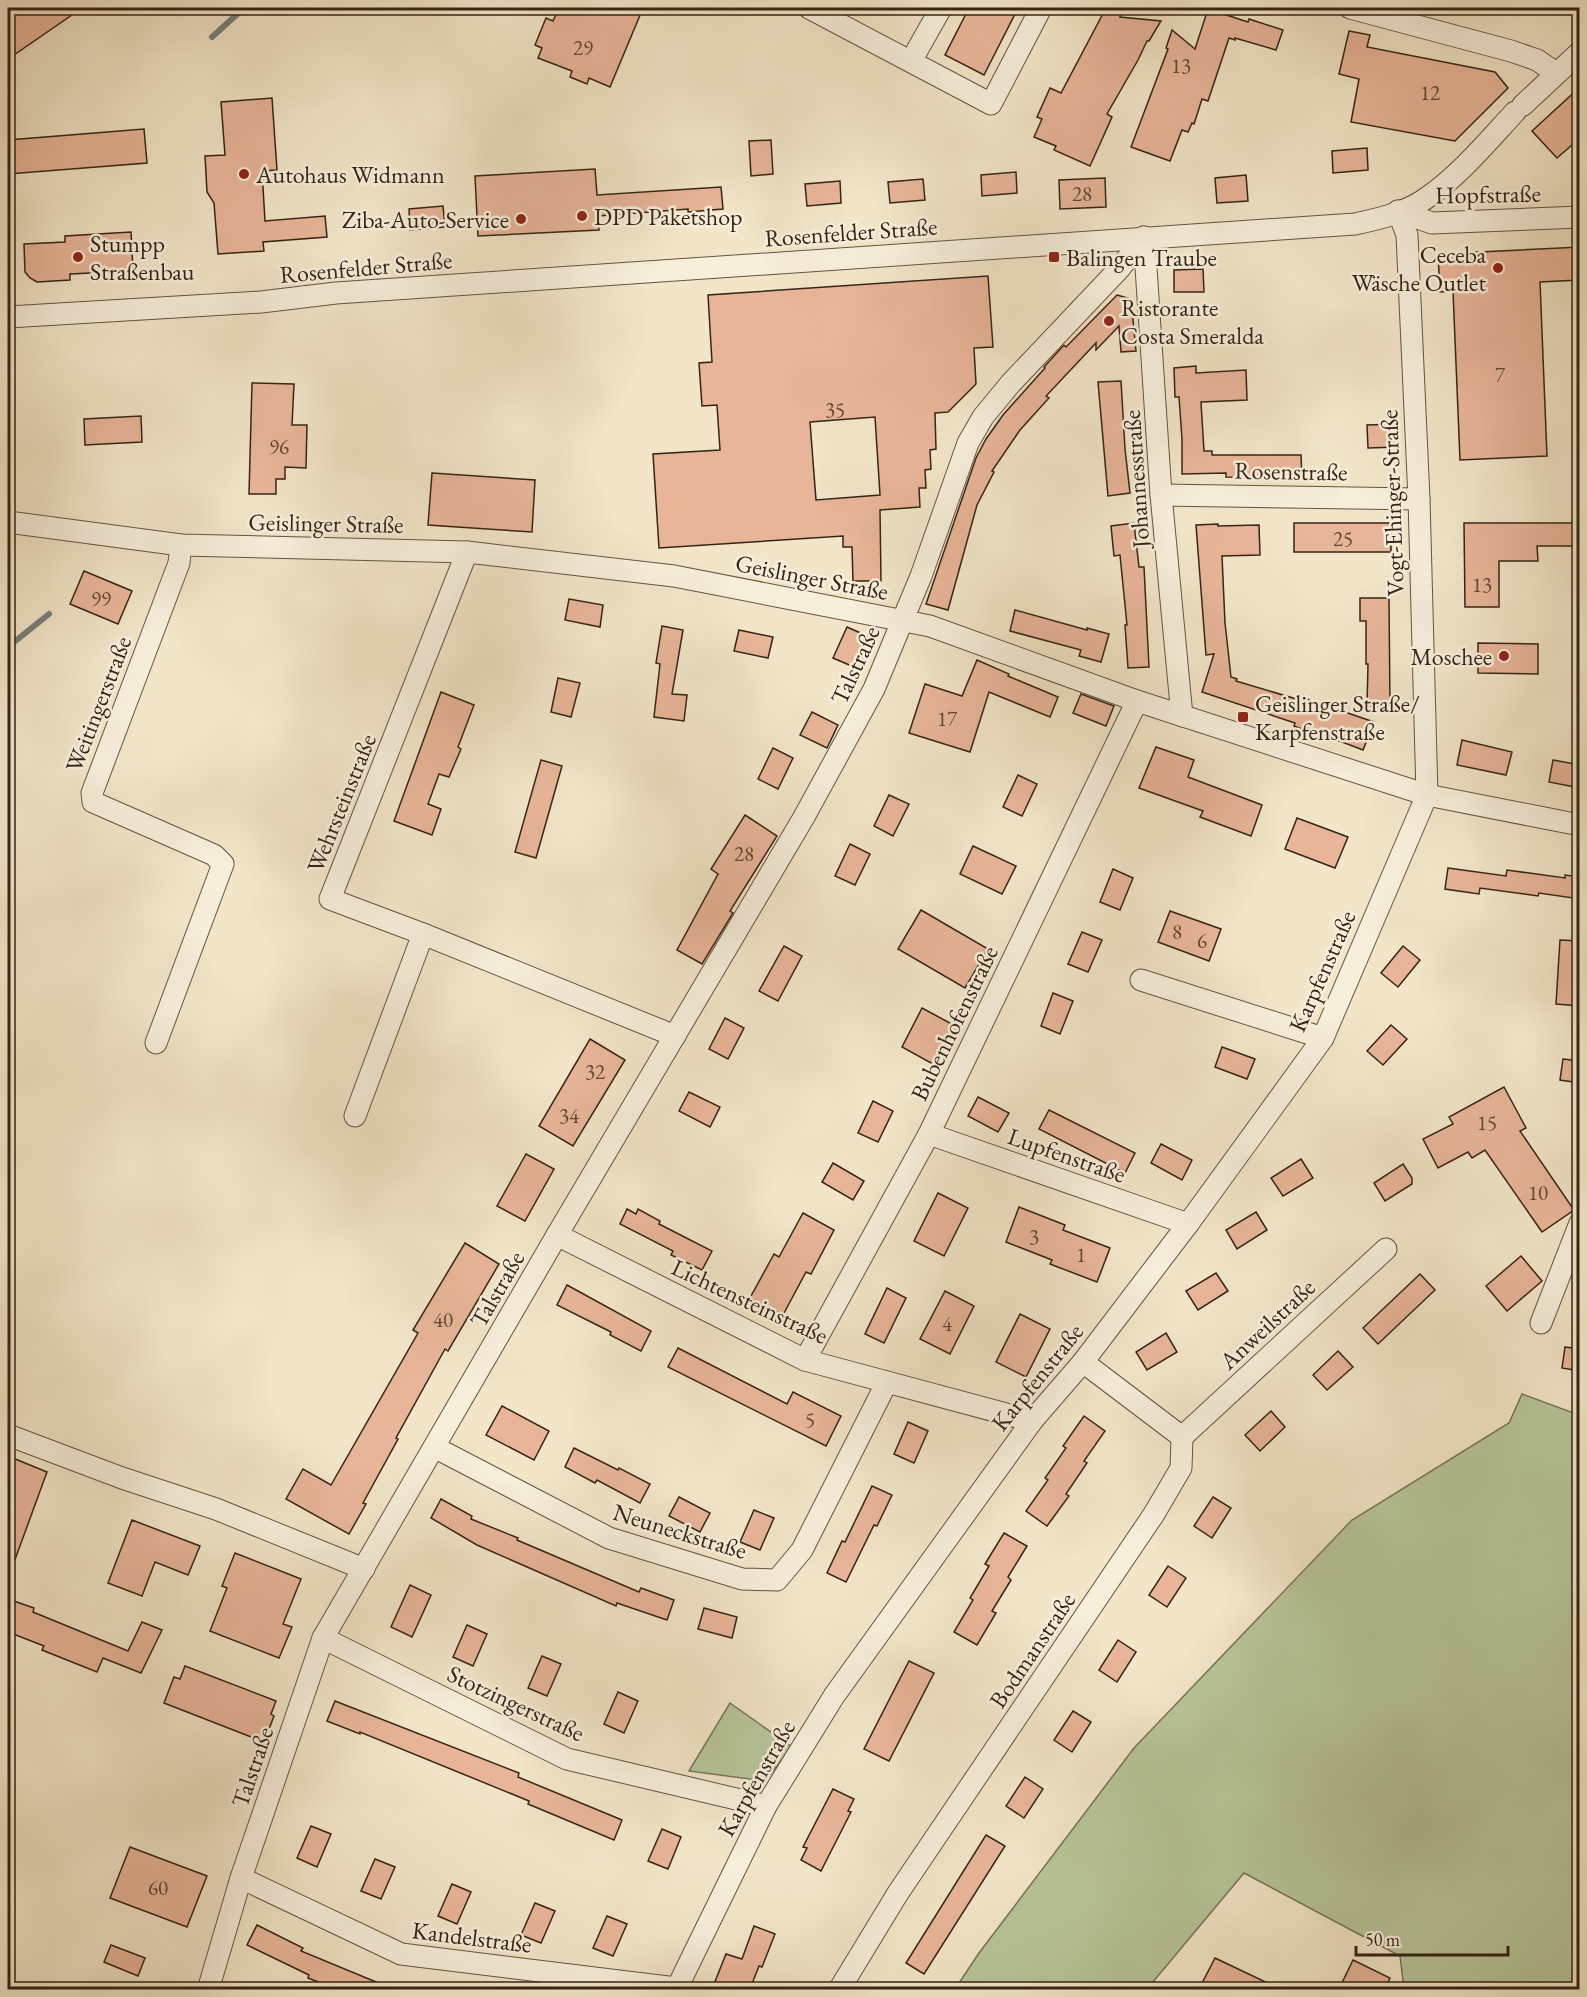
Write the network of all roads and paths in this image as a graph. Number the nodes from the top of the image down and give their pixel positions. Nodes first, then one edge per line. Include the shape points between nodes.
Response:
1 (808, 8) edge
2 (941, 8) edge
3 (1041, 8) edge
4 (1350, 8) edge
5 (1580, 52) edge
6 (911, 61) junction
7 (1556, 73) junction
8 (1398, 211) junction
9 (1580, 217) edge
10 (1144, 237) junction
11 (8, 317) edge
12 (1161, 495) junction
13 (1419, 499) junction
14 (8, 522) edge
15 (181, 545) junction
16 (467, 552) junction
17 (903, 621) junction
18 (1137, 701) junction
19 (1182, 716) junction
20 (1427, 795) junction
21 (1580, 825) edge
22 (423, 934) junction
23 (1142, 981) dead end
24 (675, 1036) junction
25 (1323, 1038) junction
26 (156, 1043) dead end
27 (354, 1116) dead end
28 (929, 1134) junction
29 (1580, 1223) edge
30 (1188, 1224) junction
31 (557, 1235) junction
32 (1386, 1249) dead end
33 (1541, 1323) dead end
34 (805, 1360) junction
35 (1083, 1362) junction
36 (887, 1382) junction
37 (1032, 1421) junction
38 (8, 1435) edge
39 (1182, 1437) junction
40 (434, 1447) junction
41 (364, 1569) junction
42 (323, 1638) junction
43 (766, 1806) junction
44 (241, 1878) junction
45 (208, 1989) edge
46 (676, 1989) edge
47 (839, 1989) edge

1 - 6 street
2 - 6 street
3 - 6 street via 991,104
4 - 7 street via 1511,51 1537,60
5 - 7 street, Rosenfelder Straße
7 - 8 street, Rosenfelder Straße via 1454,175 1424,201
8 - 9 street, Hopfstraße via 1432,223
8 - 10 street, Rosenfelder Straße via 1355,224
8 - 13 street, Vogt-Ehinger-Straße via 1407,235
10 - 11 street, Rosenfelder Straße
10 - 12 street, Johannesstraße
10 - 17 street, Talstraße via 983,417 968,443
12 - 13 street, Rosenstraße
12 - 19 street, Johannesstraße
13 - 20 street, Vogt-Ehinger-Straße
14 - 15 street, Geislinger Straße
15 - 16 street, Geislinger Straße
15 - 26 street, Weitingerstraße via 179,563 92,793 93,802 214,855 222,864
16 - 17 street, Geislinger Straße via 674,576
16 - 22 street, Wehrsteinstraße via 330,899
17 - 18 street, Geislinger Straße via 930,626
17 - 24 street, Talstraße via 874,690
18 - 19 street, Geislinger Straße
18 - 28 street, Bubenhofenstraße
19 - 20 street, Geislinger Straße
20 - 21 street, Geislinger Straße
20 - 25 street, Karpfenstraße
22 - 24 street
22 - 27 street
23 - 25 street
24 - 31 street, Talstraße
25 - 30 street, Karpfenstraße
28 - 30 street, Lupfenstraße
28 - 34 street, Bubenhofenstraße
29 - 33 street
30 - 35 street, Karpfenstraße
31 - 34 street, Lichtensteinstraße
31 - 40 street, Talstraße
32 - 39 street, Anweilstraße
34 - 36 street, Lichtensteinstraße
35 - 37 street, Karpfenstraße
35 - 39 street
36 - 37 street, Lichtensteinstraße
36 - 40 street, Neuneckstraße via 802,1550 777,1580 742,1579 609,1538
37 - 43 street, Karpfenstraße via 834,1696
38 - 41 street via 216,1509
39 - 47 street, Bodmanstraße via 1181,1468 1154,1514 898,1893
40 - 41 street, Talstraße
41 - 42 street, Talstraße
42 - 43 street, Stotzingerstraße via 567,1759
42 - 44 street, Talstraße
43 - 46 street, Karpfenstraße
44 - 45 street, Talstraße
44 - 46 street, Kandelstraße via 401,1954

